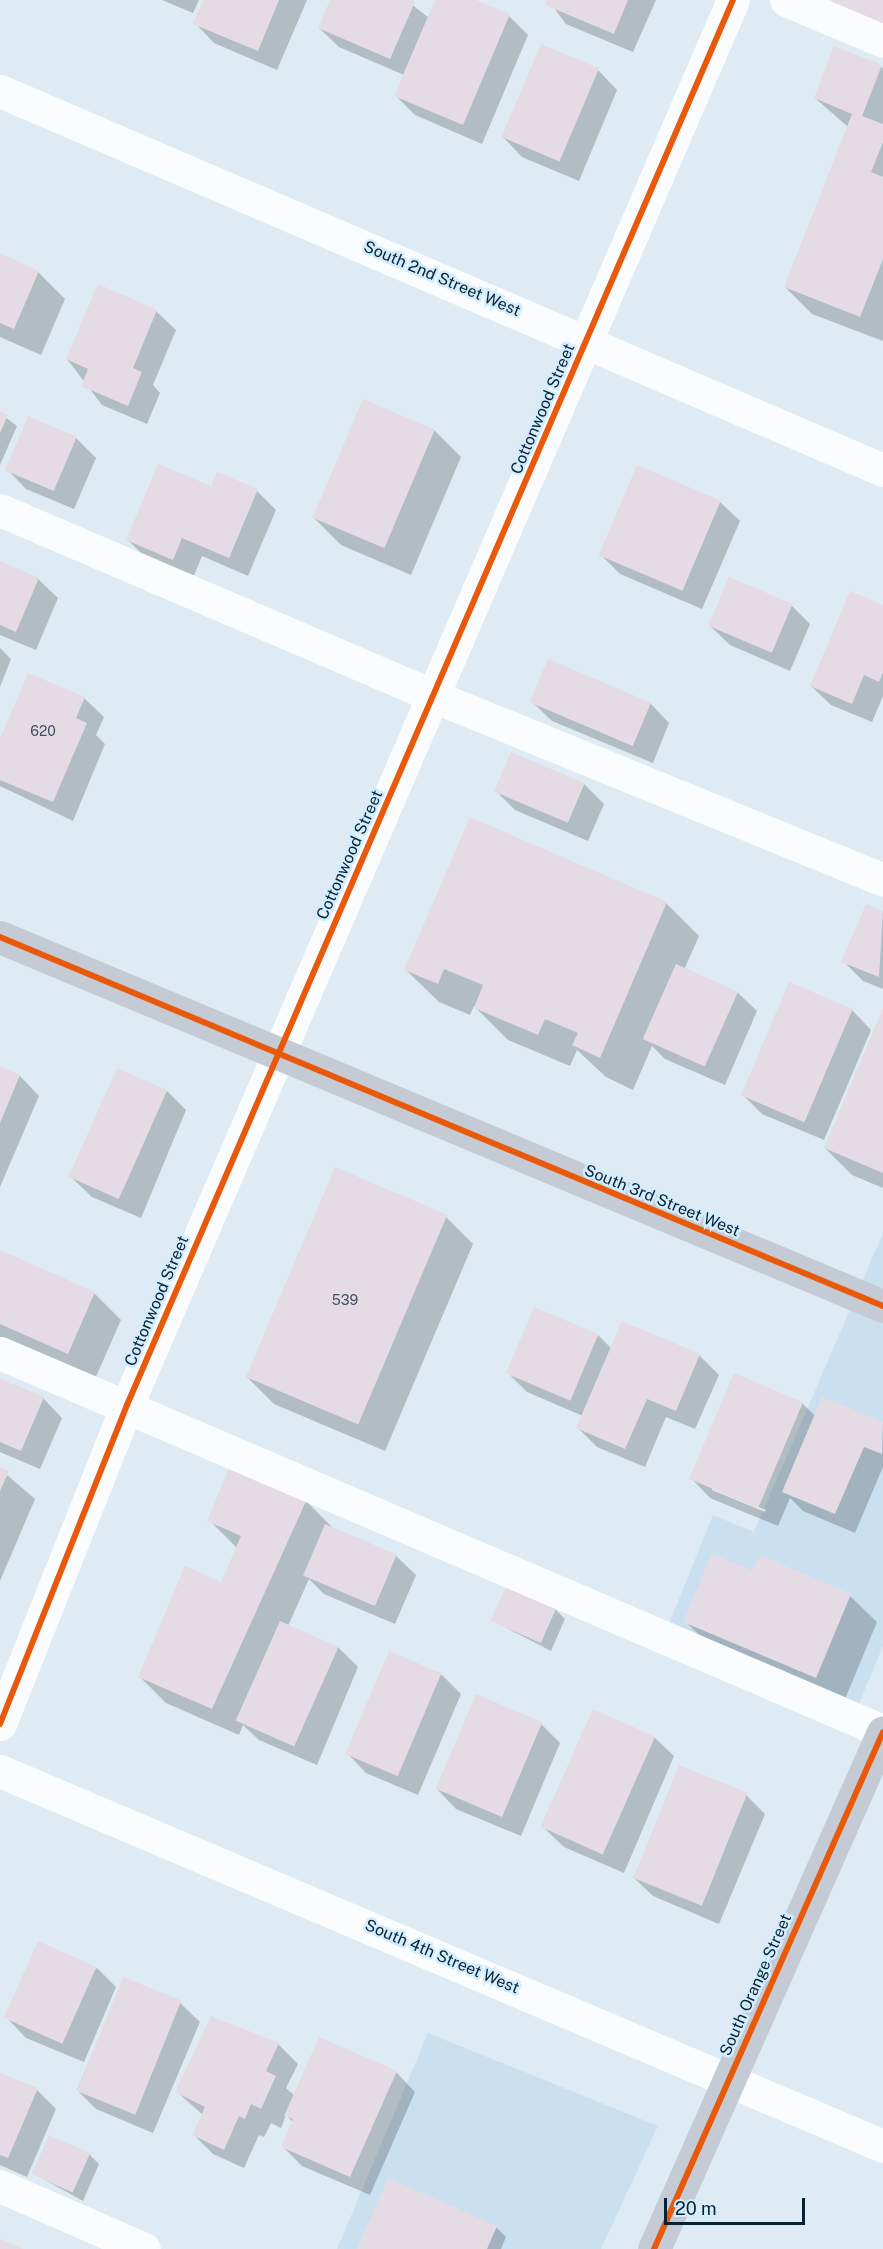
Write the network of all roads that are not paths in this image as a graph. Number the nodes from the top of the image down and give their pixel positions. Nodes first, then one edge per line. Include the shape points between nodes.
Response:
1 (733, 0) edge
2 (786, 0) edge
3 (883, 41) edge
4 (0, 92) edge
5 (588, 341) junction
6 (883, 470) edge
7 (0, 510) edge
8 (433, 696) junction
9 (883, 880) edge
10 (0, 937) edge
11 (276, 1057) junction
12 (883, 1306) edge
13 (0, 1353) edge
14 (127, 1405) junction
15 (0, 1724) edge
16 (883, 1732) edge
17 (0, 1771) edge
18 (729, 2078) junction
19 (883, 2146) edge
20 (0, 2186) edge
21 (144, 2249) edge
22 (654, 2249) edge

1 - 5 street, Cottonwood Street
2 - 3 street
4 - 5 street, South 2nd Street West
5 - 6 street, South 2nd Street West
5 - 8 street, Cottonwood Street
7 - 8 street
8 - 9 street
8 - 11 street, Cottonwood Street
10 - 11 main road, South 3rd Street West
11 - 12 main road, South 3rd Street West
11 - 14 street, Cottonwood Street
13 - 14 street
14 - 15 street, Cottonwood Street
14 - 16 street
16 - 18 main road, South Orange Street
17 - 18 street, South 4th Street West
18 - 19 street, South 4th Street West
18 - 22 main road, South Orange Street
20 - 21 street

